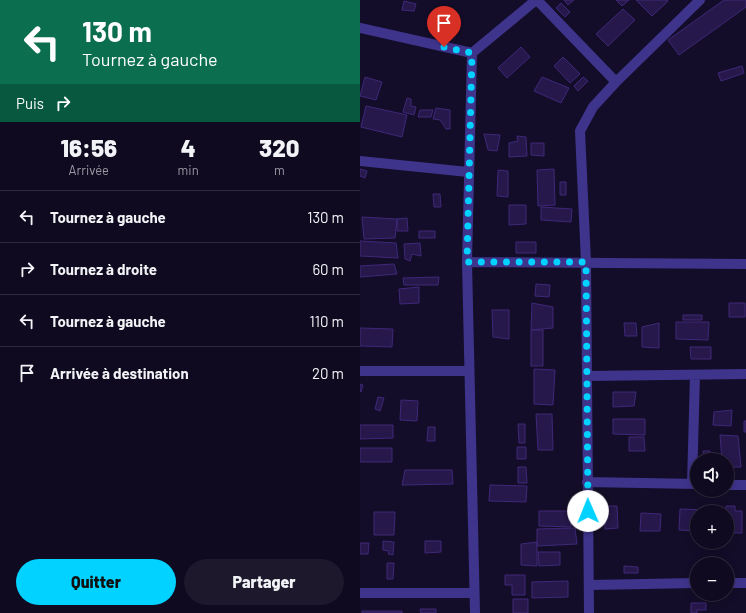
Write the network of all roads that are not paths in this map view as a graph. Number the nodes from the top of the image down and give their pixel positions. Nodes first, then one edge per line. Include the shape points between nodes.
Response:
1 (536, 0) edge
2 (700, 0) edge
3 (360, 28) edge
4 (472, 53) junction
5 (616, 82) junction
6 (360, 162) edge
7 (468, 172) junction
8 (467, 262) junction
9 (586, 262) junction
10 (746, 264) edge
11 (360, 371) edge
12 (469, 371) junction
13 (746, 374) edge
14 (695, 375) junction
15 (587, 376) junction
16 (694, 453) edge
17 (587, 482) junction
18 (690, 484) edge
19 (734, 485) edge
20 (746, 485) edge
21 (690, 583) edge
22 (734, 583) edge
23 (746, 583) edge
24 (590, 585) junction
25 (360, 593) edge
26 (474, 593) junction
27 (475, 613) edge
28 (589, 613) edge

1 - 4 street
1 - 5 street
2 - 5 street
3 - 4 street
4 - 7 street
5 - 9 street via 593,107 580,131
6 - 7 street
7 - 8 street
8 - 9 street
8 - 12 street
9 - 10 street
9 - 15 street
11 - 12 street
12 - 26 street
13 - 14 street
14 - 15 street
14 - 16 street
15 - 17 street
17 - 18 street
17 - 24 street
19 - 20 street
21 - 24 street
22 - 23 street
24 - 28 street
25 - 26 street
26 - 27 street

